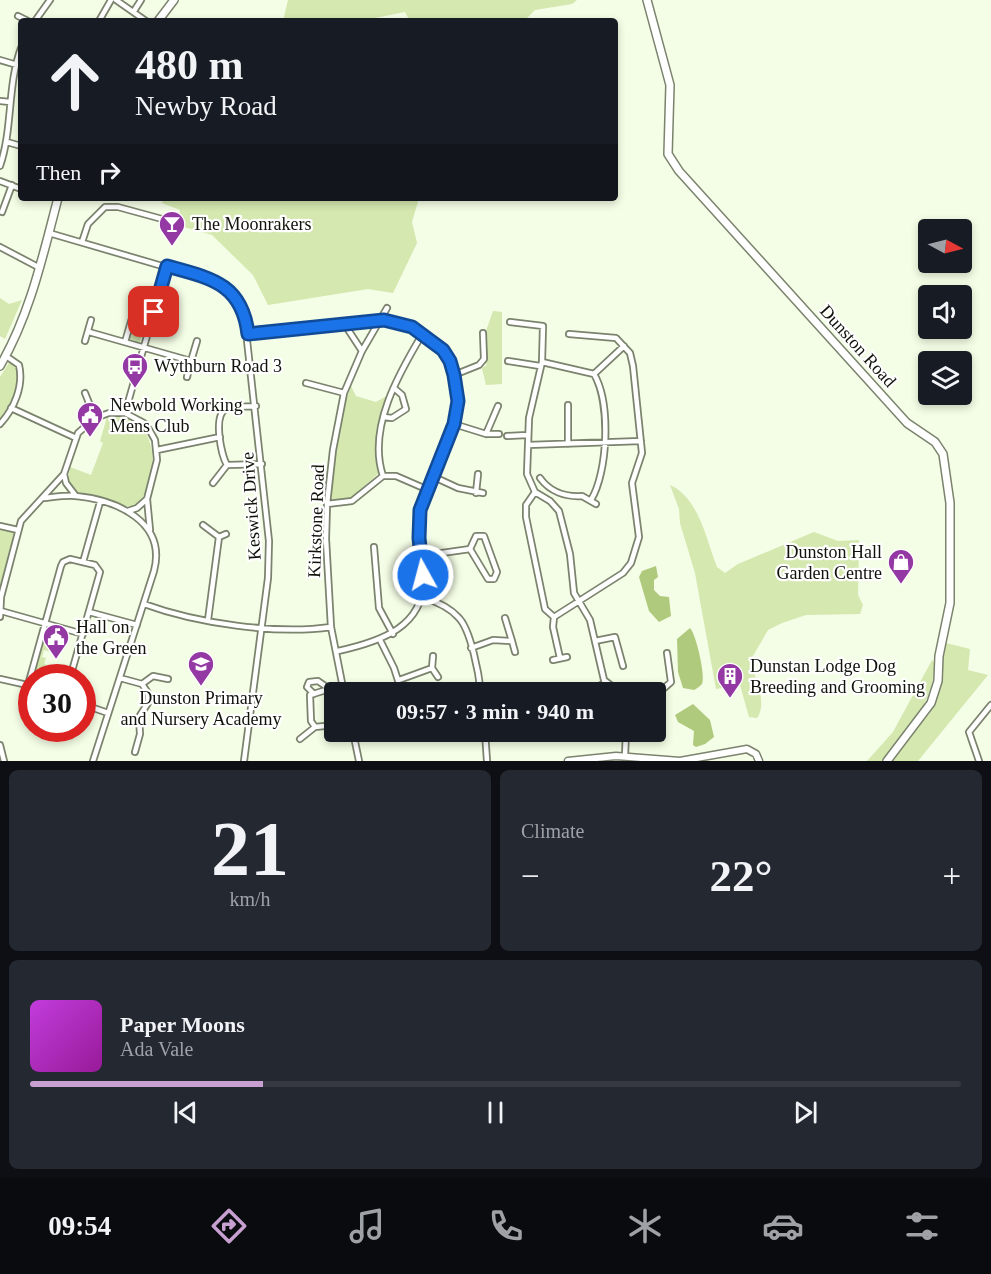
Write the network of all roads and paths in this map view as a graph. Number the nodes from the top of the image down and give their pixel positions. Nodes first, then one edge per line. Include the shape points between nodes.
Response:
1 (50, 0) edge
2 (111, 0) edge
3 (116, 0) edge
4 (141, 0) edge
5 (174, 0) edge
6 (647, 0) edge
7 (134, 11) junction
8 (18, 16) dead end
9 (22, 18) edge
10 (37, 18) edge
11 (101, 18) edge
12 (142, 18) edge
13 (160, 18) edge
14 (0, 60) edge
15 (18, 60) edge
16 (16, 65) junction
17 (0, 101) edge
18 (10, 102) junction
19 (7, 142) junction
20 (18, 145) edge
21 (0, 166) edge
22 (0, 181) edge
23 (12, 185) junction
24 (18, 188) edge
25 (57, 201) edge
26 (141, 205) dead end
27 (2, 212) dead end
28 (138, 213) junction
29 (162, 219) dead end
30 (49, 233) junction
31 (82, 242) junction
32 (0, 247) edge
33 (167, 266) junction
34 (39, 268) junction
35 (159, 294) junction
36 (387, 308) dead end
37 (91, 320) dead end
38 (379, 320) junction
39 (510, 322) dead end
40 (345, 325) junction
41 (89, 332) junction
42 (423, 333) junction
43 (483, 333) dead end
44 (248, 334) junction
45 (568, 334) dead end
46 (85, 341) dead end
47 (197, 341) dead end
48 (125, 342) junction
49 (624, 346) junction
50 (143, 347) junction
51 (362, 351) junction
52 (6, 356) junction
53 (191, 361) junction
54 (508, 361) dead end
55 (541, 364) junction
56 (0, 366) edge
57 (594, 374) junction
58 (454, 375) junction
59 (187, 377) dead end
60 (306, 383) dead end
61 (394, 388) junction
62 (85, 393) dead end
63 (344, 393) junction
64 (568, 405) dead end
65 (256, 406) junction
66 (498, 406) dead end
67 (11, 408) junction
68 (125, 413) junction
69 (384, 417) junction
70 (95, 418) junction
71 (0, 424) edge
72 (454, 424) junction
73 (486, 434) junction
74 (499, 434) dead end
75 (527, 435) junction
76 (507, 436) dead end
77 (220, 437) junction
78 (76, 438) junction
79 (641, 441) junction
80 (568, 444) junction
81 (603, 444) junction
82 (528, 445) junction
83 (157, 450) junction
84 (262, 464) junction
85 (227, 465) junction
86 (64, 474) junction
87 (478, 474) dead end
88 (383, 476) junction
89 (432, 476) junction
90 (540, 478) dead end
91 (213, 483) dead end
92 (426, 489) junction
93 (535, 492) junction
94 (476, 493) junction
95 (483, 493) dead end
96 (76, 496) junction
97 (44, 498) junction
98 (147, 499) junction
99 (591, 500) junction
100 (100, 502) junction
101 (327, 504) junction
102 (596, 504) dead end
103 (128, 511) junction
104 (203, 525) dead end
105 (0, 526) edge
106 (18, 530) junction
107 (150, 530) junction
108 (226, 534) dead end
109 (219, 537) junction
110 (374, 547) dead end
111 (470, 549) junction
112 (421, 556) junction
113 (83, 562) junction
114 (375, 567) junction
115 (381, 567) dead end
116 (422, 596) junction
117 (0, 597) edge
118 (579, 601) junction
119 (144, 604) junction
120 (2, 611) junction
121 (89, 612) junction
122 (0, 617) edge
123 (554, 617) junction
124 (505, 618) dead end
125 (208, 620) junction
126 (45, 624) junction
127 (137, 625) junction
128 (262, 627) junction
129 (331, 627) junction
130 (83, 634) junction
131 (393, 634) junction
132 (380, 640) junction
133 (512, 641) junction
134 (596, 641) junction
135 (471, 648) junction
136 (338, 651) junction
137 (515, 652) dead end
138 (434, 656) dead end
139 (567, 657) dead end
140 (560, 658) junction
141 (553, 660) dead end
142 (662, 660) dead end
143 (35, 664) edge
144 (74, 664) edge
145 (623, 666) dead end
146 (432, 668) junction
147 (166, 677) dead end
148 (438, 677) dead end
149 (120, 678) junction
150 (0, 679) edge
151 (399, 680) joint
152 (342, 682) edge
153 (479, 682) edge
154 (606, 682) edge
155 (18, 683) edge
156 (142, 684) junction
157 (324, 685) edge
158 (666, 687) edge
159 (324, 690) edge
160 (314, 694) junction
161 (991, 705) edge
162 (96, 709) edge
163 (108, 713) junction
164 (324, 727) edge
165 (315, 728) junction
166 (300, 740) dead end
167 (355, 742) edge
168 (486, 742) edge
169 (626, 742) edge
170 (0, 745) edge
171 (135, 752) dead end
172 (625, 756) junction
173 (4, 761) edge
174 (93, 761) edge
175 (244, 761) edge
176 (359, 761) edge
177 (487, 761) edge
178 (568, 761) edge
179 (759, 761) edge
180 (887, 761) edge
181 (979, 761) edge

1 - 10 street
2 - 11 street
3 - 7 street
4 - 7 street
5 - 13 main road
6 - 180 main road, Dunston Road via 670,85 668,154 679,171 907,423 935,442 943,454 950,503 950,603 938,681 931,703
7 - 12 street
8 - 9 street
14 - 16 street
15 - 16 street
16 - 18 street
17 - 18 street
18 - 19 street
19 - 20 street
19 - 21 street
22 - 23 street
23 - 24 street
23 - 27 street
25 - 30 main road
26 - 28 street
28 - 29 street
28 - 31 street via 105,207 88,224
30 - 31 street, Keswick Drive
30 - 34 main road
31 - 33 street, Keswick Drive
32 - 34 street
33 - 35 street
33 - 44 street, Keswick Drive via 224,286 244,313
34 - 52 main road
35 - 48 street via 146,295 132,318
35 - 50 street
36 - 38 street, Kirkstone Road
37 - 41 street
38 - 40 street
38 - 42 street via 401,323
38 - 51 street, Kirkstone Road
39 - 55 street via 543,326
40 - 44 street
40 - 51 street
41 - 46 street
41 - 48 street
42 - 58 street via 443,350
42 - 61 street
43 - 58 street via 484,359
44 - 65 street, Keswick Drive
45 - 49 street via 616,338
47 - 53 street
48 - 50 street
49 - 57 street
49 - 79 street via 633,366
50 - 53 street
50 - 68 street
51 - 63 street, Kirkstone Road
52 - 56 main road
52 - 67 street via 19,365 22,377
53 - 59 street
54 - 55 street
55 - 57 street
55 - 75 street
57 - 81 street via 603,393
58 - 72 street via 458,401
60 - 63 street
61 - 69 street
61 - 69 street via 402,395 406,409 392,418
62 - 70 street
63 - 101 street, Kirkstone Road
64 - 80 street
65 - 77 street via 225,410 219,419
65 - 84 street, Keswick Drive
66 - 73 street
67 - 71 street
67 - 78 street
68 - 70 street
68 - 83 street via 144,423
69 - 88 street via 378,444
70 - 78 street
72 - 73 street
72 - 89 street
73 - 74 street
75 - 76 street
75 - 82 street
77 - 83 street
77 - 85 street
78 - 86 street
79 - 81 street
79 - 118 street via 642,453 632,483 639,537 634,556 618,578
80 - 81 street
80 - 82 street
81 - 99 street via 602,472
82 - 93 street via 527,474
83 - 98 street
84 - 85 street
84 - 128 street, Keswick Drive via 269,550
85 - 91 street
86 - 96 street
86 - 97 street
87 - 94 street
88 - 92 street via 396,476
88 - 101 street via 352,501
89 - 92 street
89 - 94 street
90 - 99 street via 558,492
92 - 112 street via 419,518
93 - 118 street via 559,511
93 - 123 street via 526,505 526,517 545,609
94 - 95 street
96 - 97 street
96 - 100 street
97 - 106 street via 27,511
98 - 103 street
98 - 107 street
99 - 102 street
100 - 103 street
100 - 113 street
101 - 129 street, Kirkstone Road
103 - 107 street
104 - 109 street
105 - 106 street
106 - 117 street
107 - 119 street via 157,550
108 - 109 street
109 - 125 street
110 - 114 street
111 - 111 street via 484,574 494,579 496,572 484,536 476,536
111 - 112 street
112 - 116 street
113 - 121 street via 95,565 100,572
113 - 126 street via 63,562
114 - 115 street
114 - 131 street via 379,608
116 - 131 street via 411,617
116 - 135 street via 444,605 460,618
117 - 120 street
118 - 123 street
118 - 134 street
119 - 125 street
119 - 127 street
120 - 122 street
120 - 126 street
121 - 127 street
121 - 130 street
123 - 140 street
124 - 133 street
125 - 128 street
126 - 130 street
126 - 143 street
127 - 149 street
128 - 129 street
128 - 175 street, Keswick Drive
129 - 136 street, Kirkstone Road
130 - 144 street
131 - 132 street
132 - 136 street
132 - 151 street
133 - 135 street via 493,640
133 - 137 street
134 - 145 street via 615,637
134 - 154 street
135 - 153 street
136 - 152 street, Kirkstone Road
138 - 146 street
139 - 140 street
140 - 141 street
142 - 158 street via 668,656 672,677
146 - 148 street
146 - 151 street
147 - 156 street via 153,676
149 - 156 street
149 - 163 street
150 - 155 street
156 - 171 street via 148,693 148,703 139,717
157 - 160 street via 309,682 307,687
159 - 160 street
160 - 165 street via 310,695 309,704
161 - 181 street via 969,732
162 - 163 street
163 - 174 street
164 - 165 street
165 - 166 street
167 - 176 street
168 - 177 street
169 - 172 street
170 - 173 street
172 - 178 street
172 - 179 street via 680,761 747,749

